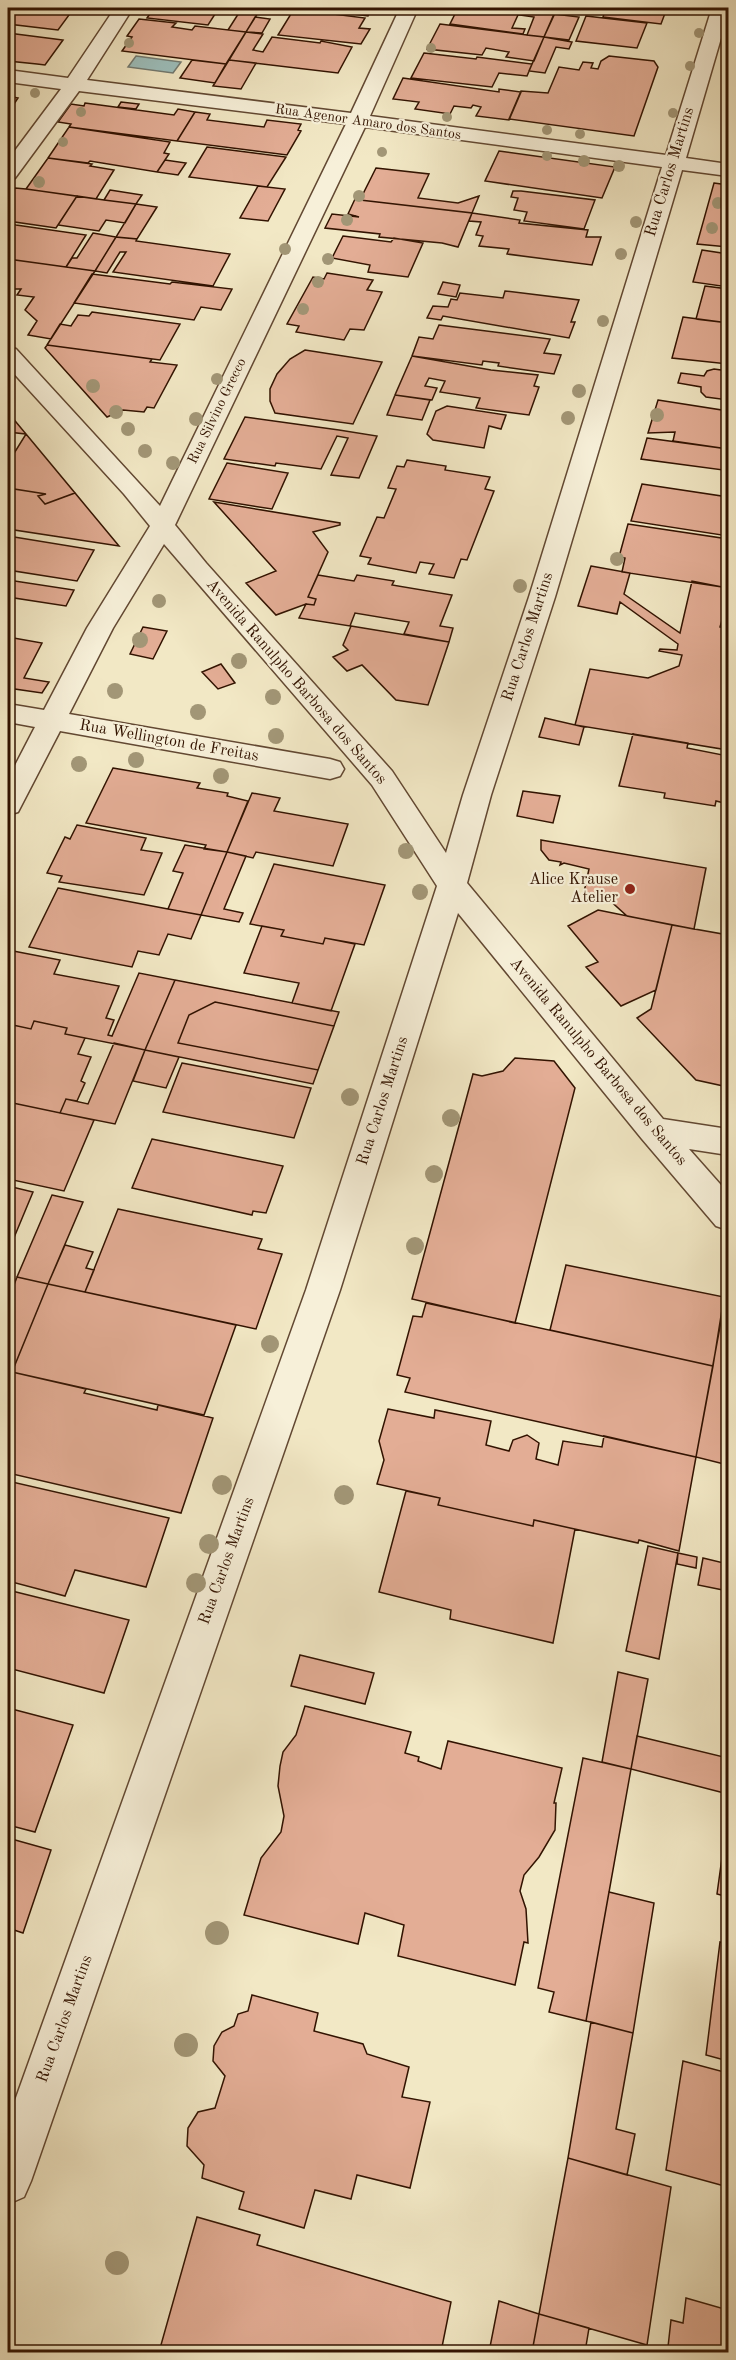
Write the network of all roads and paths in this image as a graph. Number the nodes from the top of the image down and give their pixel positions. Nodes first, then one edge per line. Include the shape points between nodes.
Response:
1 (124, 8) edge
2 (409, 8) edge
3 (721, 8) edge
4 (8, 76) edge
5 (74, 84) junction
6 (358, 120) junction
7 (672, 163) junction
8 (729, 170) edge
9 (8, 174) edge
10 (8, 354) edge
11 (163, 525) junction
12 (8, 713) edge
13 (52, 720) junction
14 (330, 769) dead end
15 (8, 805) edge
16 (452, 885) junction
17 (652, 1130) junction
18 (729, 1142) edge
19 (729, 1216) edge
20 (8, 2181) edge

1 - 5 street
2 - 6 street, Rua Silvino Grecco
3 - 7 street, Rua Carlos Martins
4 - 5 street, Rua Agenor Amaro dos Santos
5 - 6 street, Rua Agenor Amaro dos Santos
5 - 9 street
6 - 7 street, Rua Agenor Amaro dos Santos
6 - 11 street, Rua Silvino Grecco
7 - 8 street, Rua Agenor Amaro dos Santos
7 - 16 street, Rua Carlos Martins
10 - 11 street, Avenida Ranulpho Barbosa dos Santos
11 - 13 street, Rua Silvino Grecco via 110,609
11 - 16 street, Avenida Ranulpho Barbosa dos Santos via 197,569 382,778
12 - 13 street, Rua Wellington de Freitas
13 - 14 street, Rua Wellington de Freitas
13 - 15 street, Rua Silvino Grecco
16 - 17 street, Avenida Ranulpho Barbosa dos Santos
16 - 20 street, Rua Carlos Martins via 323,1290
17 - 18 street
17 - 19 street, Avenida Ranulpho Barbosa dos Santos

